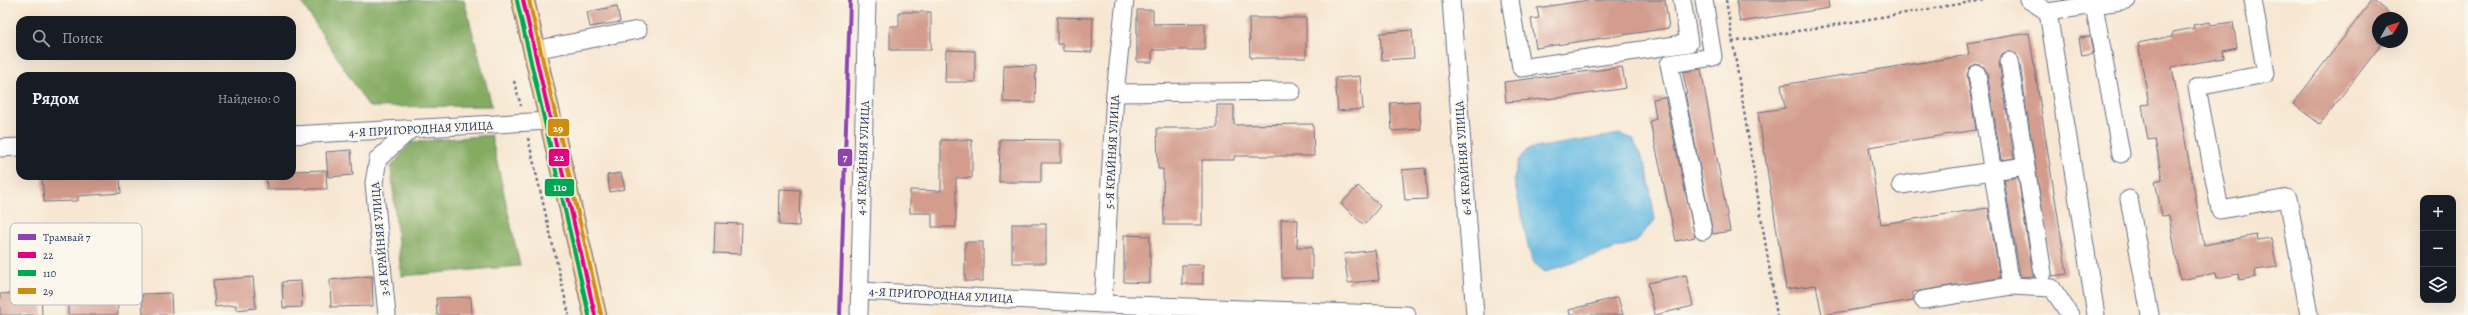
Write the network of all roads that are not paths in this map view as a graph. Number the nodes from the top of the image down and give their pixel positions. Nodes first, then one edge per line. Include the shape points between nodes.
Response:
1 (523, 0) edge
2 (867, 0) edge
3 (1125, 0) edge
4 (1451, 0) edge
5 (1510, 0) edge
6 (1682, 0) edge
7 (1704, 0) edge
8 (2029, 0) edge
9 (2127, 0) edge
10 (2253, 0) edge
11 (2094, 5) junction
12 (2048, 12) junction
13 (638, 30) dead end
14 (534, 50) junction
15 (2009, 61) dead end
16 (1977, 74) dead end
17 (1292, 91) dead end
18 (1115, 93) junction
19 (550, 121) junction
20 (410, 130) junction
21 (296, 135) edge
22 (16, 147) edge
23 (0, 148) edge
24 (2121, 154) dead end
25 (2025, 166) junction
26 (1992, 171) junction
27 (1901, 185) dead end
28 (2129, 199) dead end
29 (1703, 231) dead end
30 (2042, 273) dead end
31 (2011, 286) junction
32 (860, 291) junction
33 (1922, 300) dead end
34 (1103, 304) junction
35 (387, 315) edge
36 (596, 315) edge
37 (859, 315) edge
38 (1407, 315) edge
39 (1475, 315) edge
40 (2070, 315) edge
41 (2096, 315) edge
42 (2150, 315) edge
43 (2309, 315) edge

1 - 14 main road
2 - 32 street, 4-Я КРАЙНЯЯ УЛИЦА
3 - 18 street, 5-Я КРАЙНЯЯ УЛИЦА
4 - 39 street, 6-Я КРАЙНЯЯ УЛИЦА
5 - 6 street via 1521,68 1689,43
7 - 29 street via 1713,57 1669,64
8 - 12 street
9 - 11 street
10 - 43 street via 2266,74 2197,87 2220,210 2288,198
11 - 12 street
11 - 24 street
12 - 41 street
13 - 14 street
14 - 19 main road
15 - 25 street
16 - 26 street
17 - 18 street
18 - 34 street, 5-Я КРАЙНЯЯ УЛИЦА
19 - 20 street, 4-Я ПРИГОРОДНАЯ УЛИЦА
19 - 36 main road
20 - 21 street, 4-Я ПРИГОРОДНАЯ УЛИЦА
20 - 35 street, 3-Я КРАЙНЯЯ УЛИЦА via 378,159 374,183
22 - 23 street
25 - 26 street
25 - 30 street
26 - 27 street
26 - 31 street
28 - 42 street
31 - 33 street
31 - 40 street via 2052,288
32 - 34 street, 4-Я ПРИГОРОДНАЯ УЛИЦА
32 - 37 street, 4-Я КРАЙНЯЯ УЛИЦА
34 - 38 street, 4-Я ПРИГОРОДНАЯ УЛИЦА

